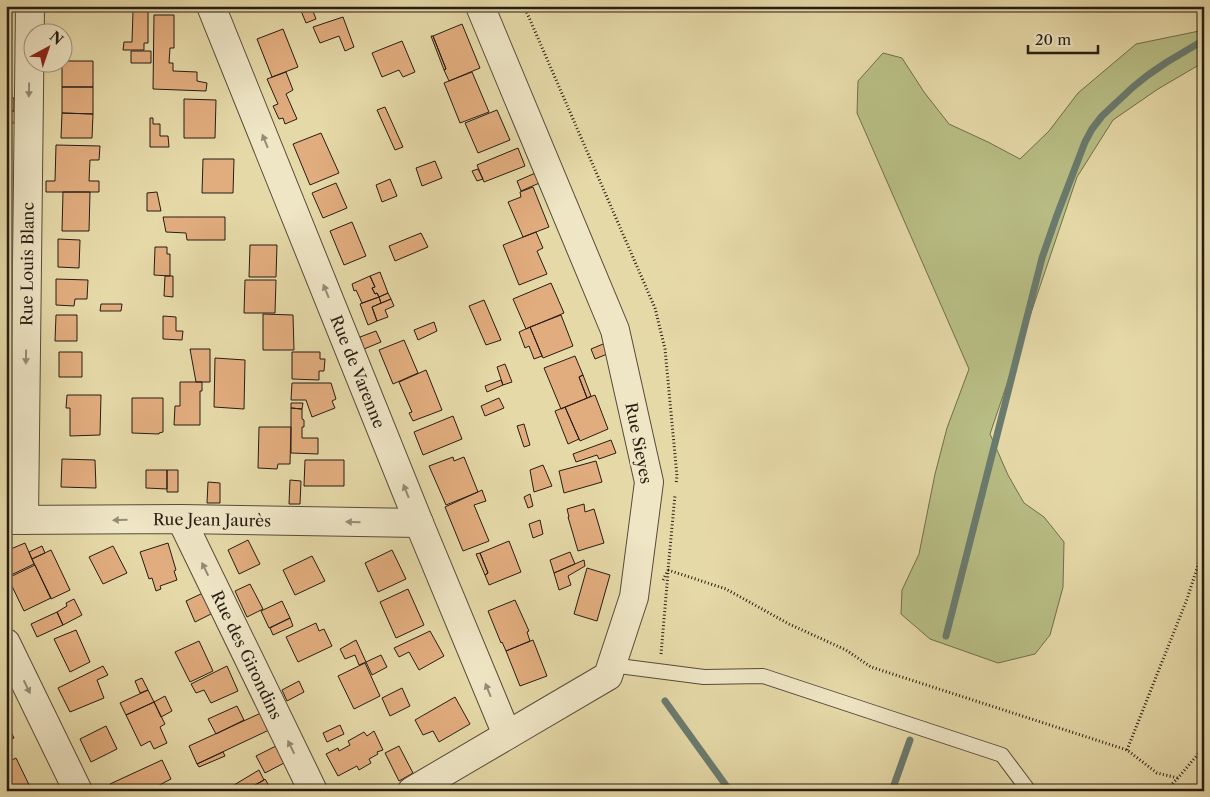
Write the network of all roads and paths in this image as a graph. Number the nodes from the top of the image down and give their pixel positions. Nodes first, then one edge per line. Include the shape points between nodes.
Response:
1 (30, 6) edge
2 (211, 6) edge
3 (480, 6) edge
4 (181, 519) junction
5 (15, 520) edge
6 (419, 523) junction
7 (1204, 547) edge
8 (638, 562) junction
9 (668, 570) junction
10 (6, 643) edge
11 (611, 665) junction
12 (662, 672) junction
13 (507, 735) junction
14 (1204, 747) edge
15 (1127, 750) junction
16 (1178, 778) junction
17 (78, 791) edge
18 (313, 791) edge
19 (412, 791) edge
20 (1029, 791) edge
21 (1165, 791) edge

1 -> 5 street, Rue Louis Blanc
6 -> 2 street, Rue de Varenne
3 - 8 street, Rue Sieyes via 615,330 649,482
4 -> 5 street, Rue Jean Jaurès
6 -> 4 street, Rue Jean Jaurès
18 -> 4 street, Rue des Girondins
13 -> 6 street, Rue de Varenne
7 - 15 path via 1187,599
8 - 9 path
8 - 11 street, Rue Sieyes via 634,597
9 - 12 path via 661,645
9 - 15 path via 726,589 846,650 871,667
10 -> 17 street
11 - 12 lane
11 - 13 street, Rue Sieyes via 608,676
12 - 20 lane via 704,677 763,676 1002,755
13 - 19 street, Rue Sieyes
14 - 16 path
15 - 16 path via 1157,773
16 - 21 path

